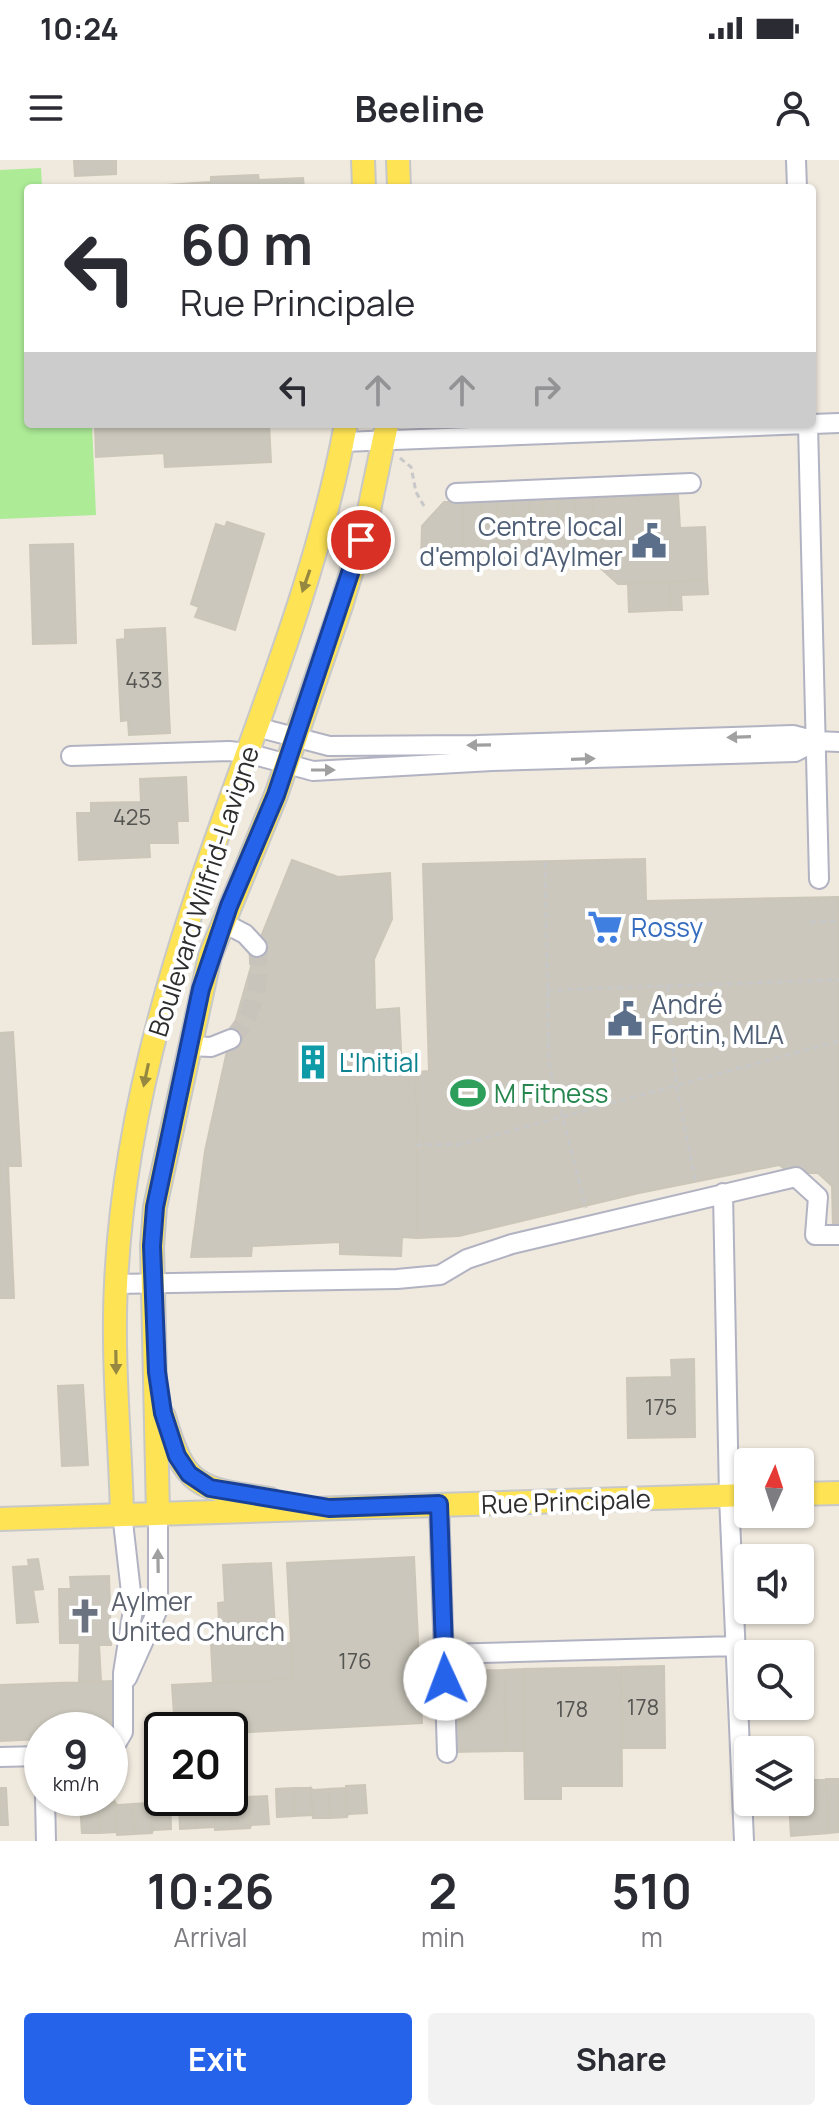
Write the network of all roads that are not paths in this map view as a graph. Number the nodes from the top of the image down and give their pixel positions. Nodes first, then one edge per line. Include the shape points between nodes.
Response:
1 (363, 160) edge
2 (398, 160) edge
3 (796, 160) edge
4 (364, 184) edge
5 (399, 184) edge
6 (797, 184) edge
7 (839, 423) edge
8 (816, 424) edge
9 (704, 428) edge
10 (809, 428) edge
11 (344, 433) edge
12 (389, 440) edge
13 (691, 483) dead end
14 (456, 493) dead end
15 (256, 727) junction
16 (294, 739) junction
17 (816, 741) junction
18 (839, 742) edge
19 (247, 753) junction
20 (71, 756) dead end
21 (285, 765) junction
22 (819, 879) dead end
23 (222, 922) junction
24 (257, 947) dead end
25 (231, 1039) dead end
26 (189, 1046) junction
27 (723, 1193) junction
28 (839, 1235) edge
29 (116, 1284) junction
30 (153, 1284) junction
31 (157, 1372) junction
32 (736, 1448) edge
33 (839, 1493) edge
34 (814, 1494) edge
35 (734, 1496) edge
36 (439, 1504) junction
37 (329, 1508) junction
38 (122, 1513) junction
39 (158, 1513) junction
40 (0, 1519) edge
41 (738, 1528) edge
42 (736, 1640) edge
43 (734, 1646) edge
44 (444, 1654) junction
45 (123, 1687) junction
46 (123, 1712) edge
47 (739, 1720) edge
48 (447, 1753) dead end
49 (24, 1756) edge
50 (0, 1757) edge
51 (45, 1816) edge
52 (46, 1841) edge
53 (744, 1841) edge

1 - 4 main road
2 - 5 main road
3 - 6 street
7 - 8 street
9 - 12 street
10 - 17 street
11 - 12 street
11 -> 15 main road, Boulevard Wilfrid-Lavigne via 318,547
12 - 16 main road, Boulevard Wilfrid-Lavigne via 356,560
13 - 14 street
15 - 16 street
15 - 19 main road, Boulevard Wilfrid-Lavigne
17 -> 16 street via 793,735 329,746
16 - 21 main road, Boulevard Wilfrid-Lavigne
17 - 18 street
21 -> 17 street via 313,771 795,752
17 - 22 street
19 - 20 street
19 - 21 street
19 -> 29 main road, Boulevard Wilfrid-Lavigne via 159,1019 134,1135
21 - 23 main road, Boulevard Wilfrid-Lavigne
23 - 24 street
23 - 26 main road, Boulevard Wilfrid-Lavigne
25 - 26 street via 211,1047
26 - 30 main road, Boulevard Wilfrid-Lavigne via 155,1207
27 - 28 street via 796,1177 818,1197 815,1235
27 - 30 street via 512,1244 467,1259 440,1275
27 - 32 street
29 - 30 street
29 -> 38 main road, Boulevard Wilfrid-Lavigne
30 - 31 main road, Boulevard Wilfrid-Lavigne
31 - 37 main road via 171,1441 189,1474 210,1488
31 - 39 main road, Boulevard Wilfrid-Lavigne
33 - 34 main road
35 - 36 main road, Rue Principale
36 - 37 main road, Rue Principale
36 - 44 street
37 - 39 main road, Rue Principale
38 - 39 main road, Rue Principale
38 - 40 main road, Rue Principale
38 - 45 street via 133,1610
45 -> 39 street via 158,1609
41 - 42 street
43 - 44 street
44 - 48 street
45 - 46 street
47 - 53 street
49 - 50 street
51 - 52 street

